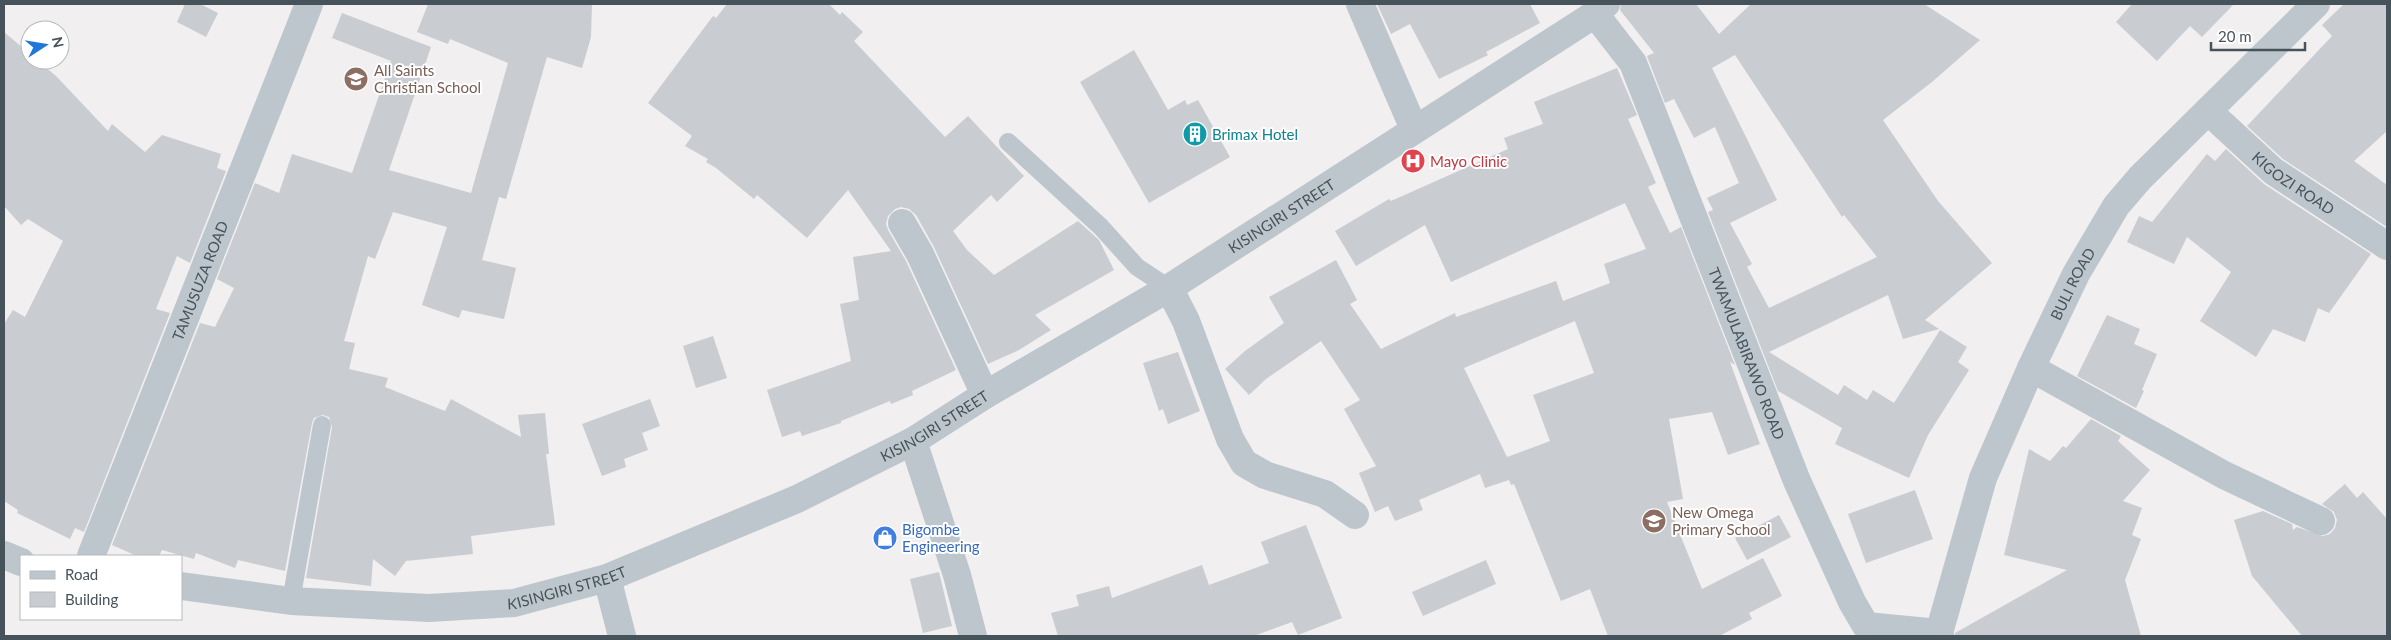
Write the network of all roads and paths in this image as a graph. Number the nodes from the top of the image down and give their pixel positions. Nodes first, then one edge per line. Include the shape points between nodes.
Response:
1 (309, 4) edge
2 (1360, 4) edge
3 (2316, 4) edge
4 (1600, 9) edge
5 (2208, 111) junction
6 (1414, 129) junction
7 (1008, 142) dead end
8 (902, 223) dead end
9 (2387, 246) edge
10 (1169, 288) junction
11 (2031, 368) junction
12 (985, 395) junction
13 (322, 425) dead end
14 (913, 441) junction
15 (1355, 515) dead end
16 (2321, 520) dead end
17 (4, 555) edge
18 (91, 555) edge
19 (20, 562) edge
20 (607, 578) junction
21 (182, 586) edge
22 (291, 601) junction
23 (1858, 631) edge
24 (1940, 634) edge
25 (622, 636) edge
26 (973, 636) edge

1 - 18 street, TAMUSUZA ROAD
2 - 6 street
3 - 5 street, BULI ROAD
4 - 6 street, KISINGIRI STREET
4 - 23 street, TWAMULABIRAWO ROAD via 1633,63 1797,482 1852,602
5 - 9 street, KIGOZI ROAD via 2273,170
5 - 11 street, BULI ROAD via 2116,206 2076,274
6 - 10 street, KISINGIRI STREET
7 - 10 lane via 1101,227 1137,266
8 - 12 street via 920,254
10 - 12 street, KISINGIRI STREET
10 - 15 street via 1186,321 1230,439 1244,463 1265,475 1325,494
11 - 16 street via 2224,475
11 - 24 street, BULI ROAD via 1983,478
12 - 14 street, KISINGIRI STREET
13 - 22 lane
14 - 20 street, KISINGIRI STREET via 797,499
14 - 26 street via 957,575
17 - 19 street
20 - 22 street, KISINGIRI STREET via 514,604 429,608
20 - 25 street
21 - 22 street, KISINGIRI STREET
23 - 24 street, TWAMULABIRAWO ROAD

